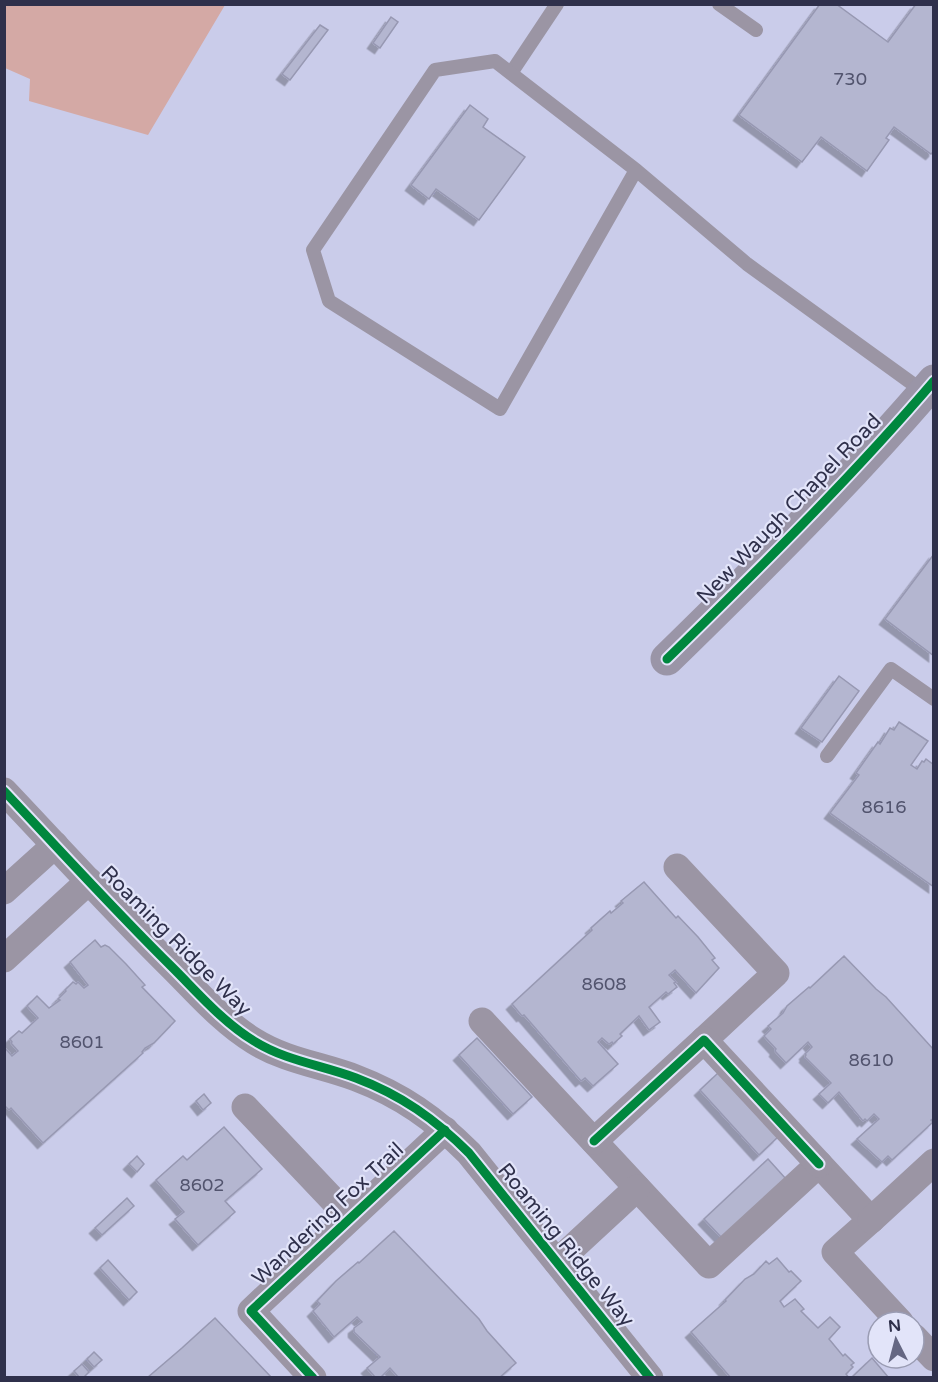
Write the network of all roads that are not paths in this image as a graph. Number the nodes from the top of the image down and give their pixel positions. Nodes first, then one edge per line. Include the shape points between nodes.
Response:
1 (557, 4) edge
2 (719, 4) edge
3 (756, 30) dead end
4 (511, 73) junction
5 (636, 170) junction
6 (929, 386) edge
7 (667, 659) dead end
8 (933, 699) edge
9 (827, 756) dead end
10 (4, 790) edge
11 (55, 845) junction
12 (677, 867) dead end
13 (89, 881) junction
14 (4, 891) edge
15 (4, 959) edge
16 (482, 1021) dead end
17 (704, 1040) junction
18 (245, 1107) dead end
19 (445, 1130) junction
20 (594, 1141) junction
21 (933, 1162) edge
22 (819, 1164) junction
23 (637, 1188) junction
24 (350, 1218) junction
25 (871, 1220) junction
26 (557, 1262) junction
27 (889, 1310) edge
28 (313, 1377) edge
29 (650, 1377) edge

1 - 4 lane
2 - 3 lane
4 - 5 lane
4 - 5 lane via 495,61 435,70 313,250 330,301 500,409
5 - 6 lane via 747,264
6 - 7 street, New Waugh Chapel Road via 848,477
8 - 9 lane via 891,669
10 - 11 street, Roaming Ridge Way
11 - 13 street, Roaming Ridge Way
11 - 14 street
12 - 17 street via 776,973
13 - 15 street, Roaming Ridge Way
13 - 19 street, Roaming Ridge Way via 220,1015 254,1041 299,1062 356,1078 412,1105
16 - 20 street
17 - 20 street
17 - 22 street
18 - 24 street, Wandering Fox Trail
19 - 24 street, Wandering Fox Trail
19 - 26 street, Roaming Ridge Way via 469,1153
20 - 23 street
21 - 25 street
22 - 23 street via 709,1265
22 - 25 street
23 - 26 street
24 - 28 street, Wandering Fox Trail via 251,1311
25 - 27 street via 835,1252
26 - 29 street, Roaming Ridge Way

